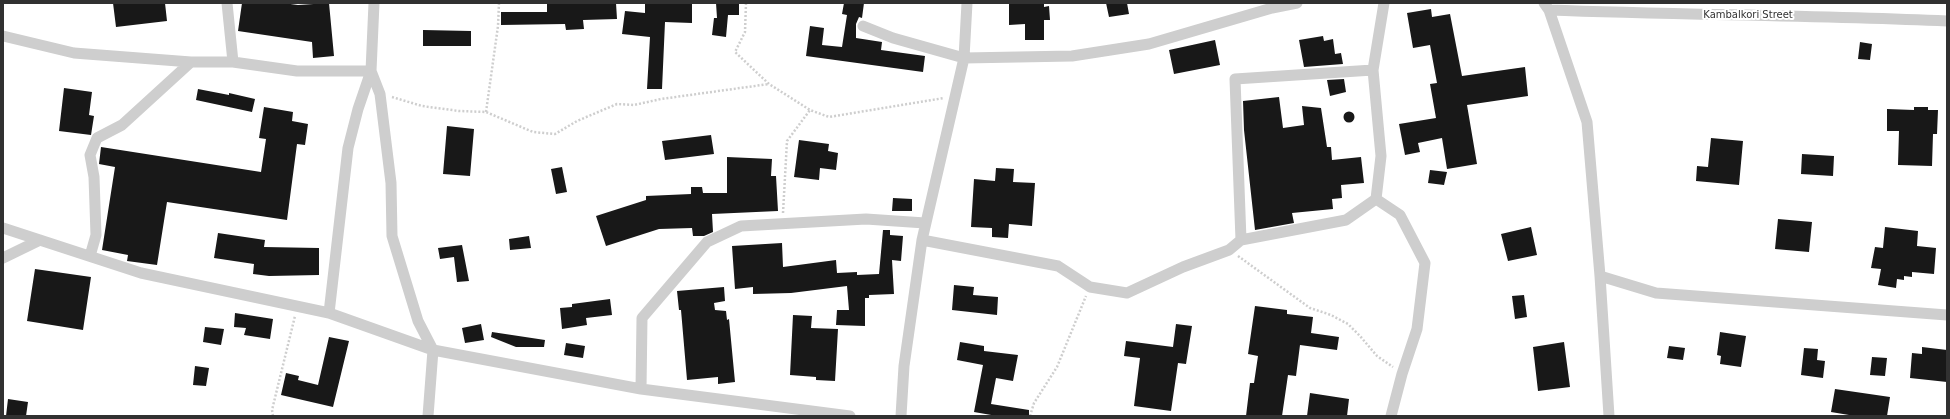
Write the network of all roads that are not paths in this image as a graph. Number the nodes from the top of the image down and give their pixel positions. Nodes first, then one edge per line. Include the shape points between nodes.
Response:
1 (227, 3) edge
2 (374, 3) edge
3 (967, 3) edge
4 (1297, 3) edge
5 (1384, 3) edge
6 (1546, 6) edge
7 (1947, 21) edge
8 (863, 26) dead end
9 (3, 36) edge
10 (964, 58) junction
11 (192, 62) junction
12 (232, 62) junction
13 (1372, 70) junction
14 (371, 71) junction
15 (1376, 199) junction
16 (925, 223) junction
17 (3, 228) edge
18 (40, 240) junction
19 (922, 240) junction
20 (1241, 240) junction
21 (90, 256) junction
22 (3, 258) edge
23 (1600, 276) junction
24 (329, 313) junction
25 (1947, 315) edge
26 (433, 350) junction
27 (641, 389) junction
28 (428, 416) edge
29 (850, 416) edge
30 (901, 416) edge
31 (1391, 416) edge
32 (1609, 416) edge

1 - 12 street
2 - 14 street
3 - 10 street
4 - 10 street via 1149,44 1072,56
5 - 13 street
6 - 7 street, Kambalkori Street via 1688,15 1828,16
6 - 23 street via 1587,122
8 - 10 street via 893,38
9 - 11 street via 74,53
10 - 16 street
11 - 12 street
11 - 21 street via 122,125 97,138 90,155 94,177 96,235
12 - 14 street via 297,71
13 - 15 street via 1381,156
13 - 20 street via 1235,80
14 - 24 street via 348,148
14 - 26 street via 380,94 391,184 392,236 418,321
15 - 20 street via 1346,220
15 - 31 street via 1400,215 1426,263 1417,329
16 - 19 street
16 - 27 street via 866,219 741,226 708,242 642,318
17 - 18 street
18 - 21 street
18 - 22 street
19 - 20 street via 1058,266 1090,287 1127,293 1183,267 1229,250
19 - 30 street via 904,366
21 - 24 street via 141,273
23 - 25 street via 1656,293
23 - 32 street
24 - 26 street
26 - 27 street
26 - 28 street
27 - 29 street

